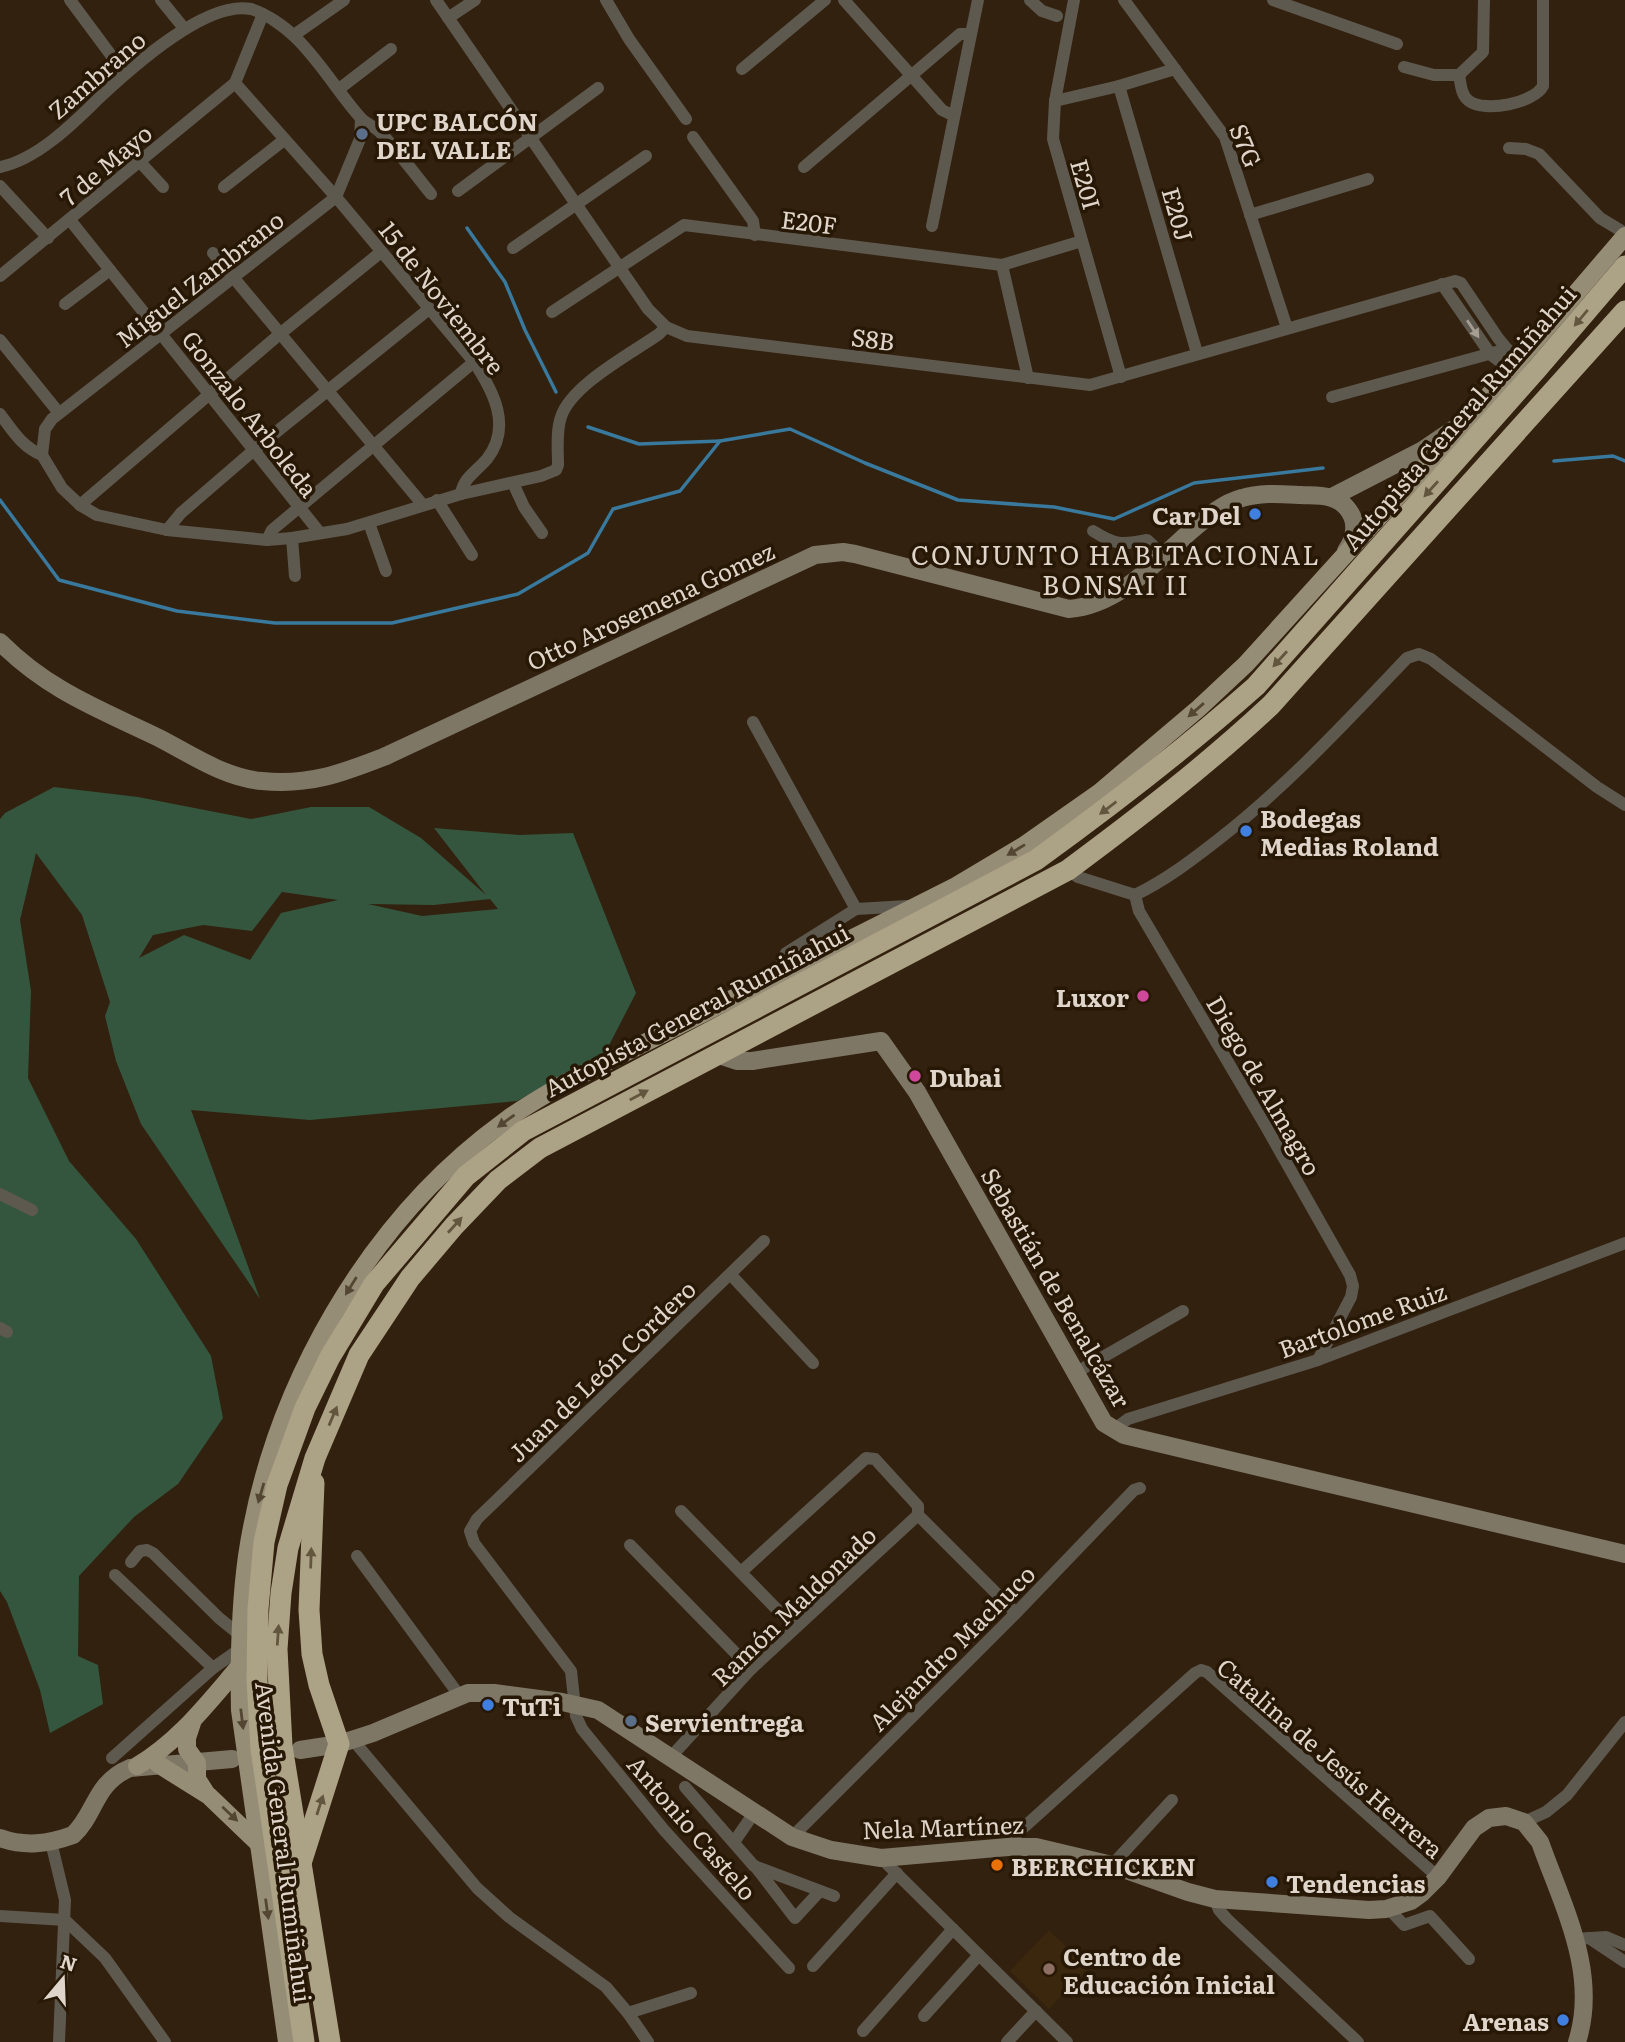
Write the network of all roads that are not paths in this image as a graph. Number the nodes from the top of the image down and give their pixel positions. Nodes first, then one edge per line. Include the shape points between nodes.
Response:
1 (70, 0) edge
2 (161, 0) edge
3 (344, 0) edge
4 (436, 0) edge
5 (475, 0) edge
6 (606, 0) edge
7 (825, 0) edge
8 (844, 0) edge
9 (978, 0) edge
10 (1030, 0) edge
11 (1074, 0) edge
12 (1124, 0) edge
13 (1273, 0) edge
14 (1484, 0) edge
15 (1543, 0) edge
16 (249, 4) edge
17 (263, 14) junction
18 (1057, 16) dead end
19 (448, 18) junction
20 (183, 27) junction
21 (970, 34) junction
22 (293, 35) junction
23 (1397, 44) dead end
24 (391, 50) dead end
25 (1404, 67) dead end
26 (742, 69) dead end
27 (1175, 69) junction
28 (125, 74) junction
29 (1460, 75) junction
30 (910, 76) junction
31 (235, 83) junction
32 (1119, 86) junction
33 (339, 89) junction
34 (598, 89) dead end
35 (1055, 101) junction
36 (954, 116) junction
37 (686, 118) dead end
38 (361, 119) junction
39 (693, 137) dead end
40 (531, 138) junction
41 (284, 140) junction
42 (1508, 148) dead end
43 (646, 156) dead end
44 (140, 162) junction
45 (0, 167) edge
46 (804, 167) dead end
47 (1368, 179) dead end
48 (163, 187) dead end
49 (224, 187) dead end
50 (458, 191) dead end
51 (2, 192) edge
52 (431, 194) dead end
53 (336, 197) junction
54 (577, 204) junction
55 (1250, 215) junction
56 (70, 220) junction
57 (932, 226) dead end
58 (755, 235) junction
59 (1625, 235) edge
60 (48, 238) junction
61 (1082, 241) junction
62 (513, 248) dead end
63 (381, 252) junction
64 (213, 253) dead end
65 (1002, 265) junction
66 (1625, 266) edge
67 (621, 267) junction
68 (110, 270) junction
69 (0, 276) edge
70 (234, 278) junction
71 (1443, 284) junction
72 (65, 304) dead end
73 (429, 309) junction
74 (1625, 311) edge
75 (552, 312) dead end
76 (666, 327) junction
77 (1287, 328) junction
78 (281, 333) junction
79 (162, 334) junction
80 (0, 340) edge
81 (1198, 354) junction
82 (1491, 355) junction
83 (1512, 359) junction
84 (474, 362) junction
85 (1121, 377) junction
86 (1028, 378) junction
87 (328, 390) junction
88 (211, 395) junction
89 (1332, 397) dead end
90 (1478, 408) junction
91 (59, 413) junction
92 (0, 414) edge
93 (373, 445) junction
94 (254, 450) junction
95 (42, 455) junction
96 (513, 483) junction
97 (461, 494) junction
98 (1332, 497) junction
99 (438, 500) junction
100 (80, 505) junction
101 (423, 505) junction
102 (299, 507) junction
103 (369, 523) junction
104 (167, 530) junction
105 (1093, 531) dead end
106 (320, 533) junction
107 (542, 533) dead end
108 (292, 538) junction
109 (267, 540) junction
110 (1344, 554) junction
111 (472, 555) dead end
112 (1163, 555) junction
113 (386, 571) dead end
114 (295, 576) dead end
115 (0, 642) edge
116 (753, 722) dead end
117 (1625, 805) edge
118 (1068, 870) junction
119 (1135, 895) junction
120 (916, 906) junction
121 (856, 909) junction
122 (777, 976) junction
123 (716, 1054) junction
124 (0, 1194) edge
125 (32, 1210) dead end
126 (764, 1241) dead end
127 (1625, 1243) edge
128 (731, 1275) junction
129 (1183, 1311) dead end
130 (1318, 1360) junction
131 (813, 1363) dead end
132 (1077, 1372) junction
133 (1113, 1430) junction
134 (315, 1458) junction
135 (1140, 1488) dead end
136 (681, 1511) dead end
137 (918, 1515) junction
138 (470, 1531) joint
139 (630, 1545) dead end
140 (1625, 1554) edge
141 (357, 1556) dead end
142 (131, 1562) dead end
143 (741, 1572) junction
144 (115, 1575) dead end
145 (1016, 1613) junction
146 (796, 1628) junction
147 (240, 1650) junction
148 (213, 1668) junction
149 (751, 1669) junction
150 (459, 1695) junction
151 (575, 1704) junction
152 (196, 1718) junction
153 (1625, 1722) edge
154 (346, 1742) junction
155 (300, 1750) dead end
156 (112, 1758) dead end
157 (232, 1759) dead end
158 (669, 1759) junction
159 (197, 1763) junction
160 (158, 1764) junction
161 (136, 1766) junction
162 (685, 1787) dead end
163 (209, 1796) junction
164 (1172, 1800) dead end
165 (754, 1813) junction
166 (1524, 1822) junction
167 (792, 1836) junction
168 (0, 1838) edge
169 (51, 1842) junction
170 (257, 1842) junction
171 (734, 1842) junction
172 (1008, 1847) junction
173 (881, 1857) junction
174 (1112, 1865) junction
175 (300, 1866) junction
176 (754, 1866) junction
177 (897, 1873) junction
178 (1438, 1877) junction
179 (820, 1891) junction
180 (834, 1896) dead end
181 (1215, 1899) junction
182 (1388, 1908) junction
183 (0, 1916) edge
184 (65, 1920) junction
185 (953, 1929) junction
186 (1582, 1938) junction
187 (1625, 1945) edge
188 (979, 1955) junction
189 (1469, 1959) dead end
190 (1625, 1962) edge
191 (813, 1966) dead end
192 (789, 1968) dead end
193 (691, 1993) dead end
194 (1036, 2011) junction
195 (628, 2014) junction
196 (924, 2015) dead end
197 (863, 2031) dead end
198 (59, 2042) edge
199 (165, 2042) edge
200 (286, 2042) edge
201 (304, 2042) edge
202 (330, 2042) edge
203 (648, 2042) edge
204 (1007, 2042) edge
205 (1067, 2042) edge
206 (1358, 2042) edge
207 (1577, 2042) edge

1 - 28 street
2 - 20 street
3 - 22 street
4 - 19 street
5 - 19 street
6 - 37 street
7 - 26 street
8 - 30 street
9 - 21 street
10 - 18 street
11 - 35 street, E20I
12 - 27 street, S7G
13 - 23 street
14 - 29 street via 1483,52
15 - 29 street via 1540,91 1490,108 1468,101 1461,91
16 - 17 street, Zambrano
16 - 20 street, Zambrano via 208,14
17 - 22 street, Zambrano
17 - 31 street
19 - 40 street
20 - 28 street, Zambrano
21 - 30 street via 960,34
21 - 36 street
22 - 33 street, Zambrano
24 - 33 street
25 - 29 street via 1434,75
27 - 32 street
27 - 55 street, S7G via 1225,137
28 - 45 street, Zambrano via 43,147 17,164
30 - 36 street
30 - 46 street
31 - 41 street, 15 de Noviembre
31 - 44 street, 7 de Mayo
32 - 35 street
32 - 81 street, E20J
33 - 38 street, Zambrano
34 - 40 street
35 - 61 street, E20I via 1054,144
36 - 57 street
38 - 52 street, Zambrano via 381,133
38 - 53 street, Miguel Zambrano via 360,139
39 - 58 street via 753,221
40 - 50 street
40 - 54 street
41 - 49 street
41 - 53 street, 15 de Noviembre
42 - 59 street via 1539,154 1600,218
43 - 54 street
44 - 48 street
44 - 56 street, 7 de Mayo
47 - 55 street
51 - 60 street
53 - 63 street, 15 de Noviembre
53 - 70 street, Miguel Zambrano
54 - 62 street
54 - 67 street
55 - 77 street, S7G
56 - 60 street, 7 de Mayo
56 - 68 street, Gonzalo Arboleda
58 - 65 street, E20F
58 - 67 street, E20F via 684,225
59 - 83 main road, Avenida General Rumiñahui
60 - 69 street, 7 de Mayo
61 - 65 street, E20F
61 - 85 street, E20I
63 - 73 street, 15 de Noviembre
63 - 78 street
64 - 70 street
65 - 86 street
66 -> 201 highway, Autopista General Rumiñahui via 1256,686 1184,747 1036,860 523,1131 466,1176 374,1284 305,1408 277,1485 264,1542 258,1609 261,1749
67 - 75 street, E20F
67 - 76 street via 648,309
68 - 72 street
68 - 79 street, Gonzalo Arboleda
70 - 78 street
70 - 79 street, Miguel Zambrano
71 - 77 street, S8B
71 -> 82 street
71 - 83 street, S8B via 1461,283
73 - 84 street, 15 de Noviembre
73 - 87 street
74 - 118 highway, Autopista General Rumiñahui via 1271,705 1226,747
76 - 86 street, S8B via 687,336
76 - 96 street via 569,401 561,417 555,470
77 - 81 street, S8B
78 - 87 street
78 - 88 street
79 - 88 street, Gonzalo Arboleda
79 - 91 street, Miguel Zambrano
80 - 91 street
81 - 85 street, S8B
82 - 83 street
82 - 83 street
82 - 89 street
83 - 90 main road, Avenida General Rumiñahui
84 - 93 street
84 - 97 street, 15 de Noviembre via 496,401 499,432 487,459 462,485
85 - 86 street, S8B via 1090,385
87 - 93 street
87 - 94 street
88 - 94 street, Gonzalo Arboleda
88 - 100 street
90 - 98 street via 1423,450
90 - 110 main road, Avenida General Rumiñahui
91 - 95 street, Miguel Zambrano via 44,429
92 - 95 street via 31,451
93 - 101 street
93 - 102 street
94 - 102 street, Gonzalo Arboleda
94 - 104 street
95 - 100 street via 62,488
96 - 97 street
96 - 107 street
97 - 99 street
98 - 110 street via 1344,504 1355,529
98 - 112 street, Otto Arosemena Gomez via 1272,494 1241,498 1213,512
99 - 101 street
99 - 111 street
100 - 104 street via 113,520
101 - 103 street
102 - 106 street, Gonzalo Arboleda
102 - 109 street
103 - 106 street
103 - 113 street
104 - 109 street
105 - 112 street via 1126,545 1147,540
106 - 108 street
108 - 109 street
108 - 114 street
110 -> 120 main road, Avenida General Rumiñahui via 1245,664 1100,792 1023,846
112 - 115 street, Otto Arosemena Gomez via 1117,594 1069,609 855,554 815,555 386,756 307,782 263,782 228,774 74,698
116 - 121 street
117 - 119 street via 1419,654 1408,658 1317,753 1248,816 1159,884
118 - 119 street
118 - 123 highway, Autopista General Rumiñahui
119 - 130 street, Diego de Almagro via 1139,911 1350,1275 1351,1297
120 - 121 street
120 - 122 main road, Avenida General Rumiñahui
121 - 122 street via 786,953
122 -> 147 main road, Avenida General Rumiñahui via 564,1084 506,1120 461,1157 391,1231 356,1278 298,1380 275,1441 247,1557
123 - 132 street, Sebastián de Benalcázar via 752,1061 881,1041 917,1092
134 -> 123 highway, Autopista General Rumiñahui via 359,1355 380,1323 410,1278 498,1180 540,1148
124 - 125 street
126 - 128 street, Juan de León Cordero
127 - 130 street, Bartolome Ruiz
128 - 131 street
128 - 138 street, Juan de León Cordero via 477,1519
129 - 132 street
130 - 133 street, Bartolome Ruiz via 1128,1419
132 - 133 street, Sebastián de Benalcázar via 1104,1423
133 - 140 street, Sebastián de Benalcázar
154 -> 134 highway via 319,1685 312,1654 309,1610
175 -> 134 highway, Autopista General Rumiñahui via 282,1746 277,1649 288,1548
135 - 145 street, Alejandro Machuco
136 - 143 street
137 - 143 street via 918,1506 875,1459 866,1458
137 - 145 street
137 - 146 street, Ramón Maldonado
138 - 151 street, Antonio Castelo via 474,1543 571,1671
139 - 149 street
141 - 150 street
142 - 147 street via 140,1551 153,1553 219,1618
143 - 146 street
144 - 148 street
145 - 167 street, Alejandro Machuco
146 - 149 street, Ramón Maldonado
147 - 148 street
147 - 152 main road
147 -> 170 main road, Avenida General Rumiñahui via 240,1710
148 - 156 street
149 - 158 street, Ramón Maldonado
150 - 151 street, Nela Martínez via 494,1693
150 - 154 street, Nela Martínez
151 - 158 street, Nela Martínez via 606,1714
151 - 192 street, Antonio Castelo via 582,1729
152 - 159 main road via 186,1744
152 - 161 main road
153 - 166 street via 1567,1795
154 - 155 street, Nela Martínez
175 -> 154 highway
154 - 195 street via 477,1888 509,1917 606,1987
157 - 159 street
158 - 165 street, Nela Martínez
159 - 160 street
159 - 163 main road via 197,1779
160 - 161 street
160 - 163 main road
161 - 169 street via 116,1775 103,1788 76,1832
162 - 171 street
163 -> 170 main road
164 - 174 street
165 - 167 street, Nela Martínez
165 - 171 street
166 - 178 street, Nela Martínez via 1497,1816 1481,1822
166 - 186 street via 1540,1842
167 - 173 street, Nela Martínez via 831,1850
168 - 169 street via 25,1844
169 - 184 street via 65,1900
170 -> 200 main road, Avenida General Rumiñahui
171 - 176 street
172 - 173 street, Nela Martínez
172 - 174 street, Nela Martínez via 1054,1850
172 - 178 street, Catalina de Jesús Herrera via 1013,1837 1201,1670
173 - 177 street
174 - 181 street, Nela Martínez
175 - 202 highway, Autopista General Rumiñahui
176 - 179 street
176 - 179 street via 795,1918
177 - 185 street
177 - 191 street
178 - 182 street, Nela Martínez via 1411,1901
179 - 180 street
181 - 182 street, Nela Martínez via 1347,1910
181 - 206 street via 1227,1919
182 - 189 street via 1404,1925 1430,1916
183 - 184 street
184 - 198 street
184 - 199 street via 105,1958
185 - 188 street
185 - 197 street
186 - 187 street via 1606,1937
186 - 190 street
186 - 207 street via 1586,1992
188 - 194 street
188 - 196 street
193 - 195 street
194 - 204 street
194 - 205 street
195 - 203 street

